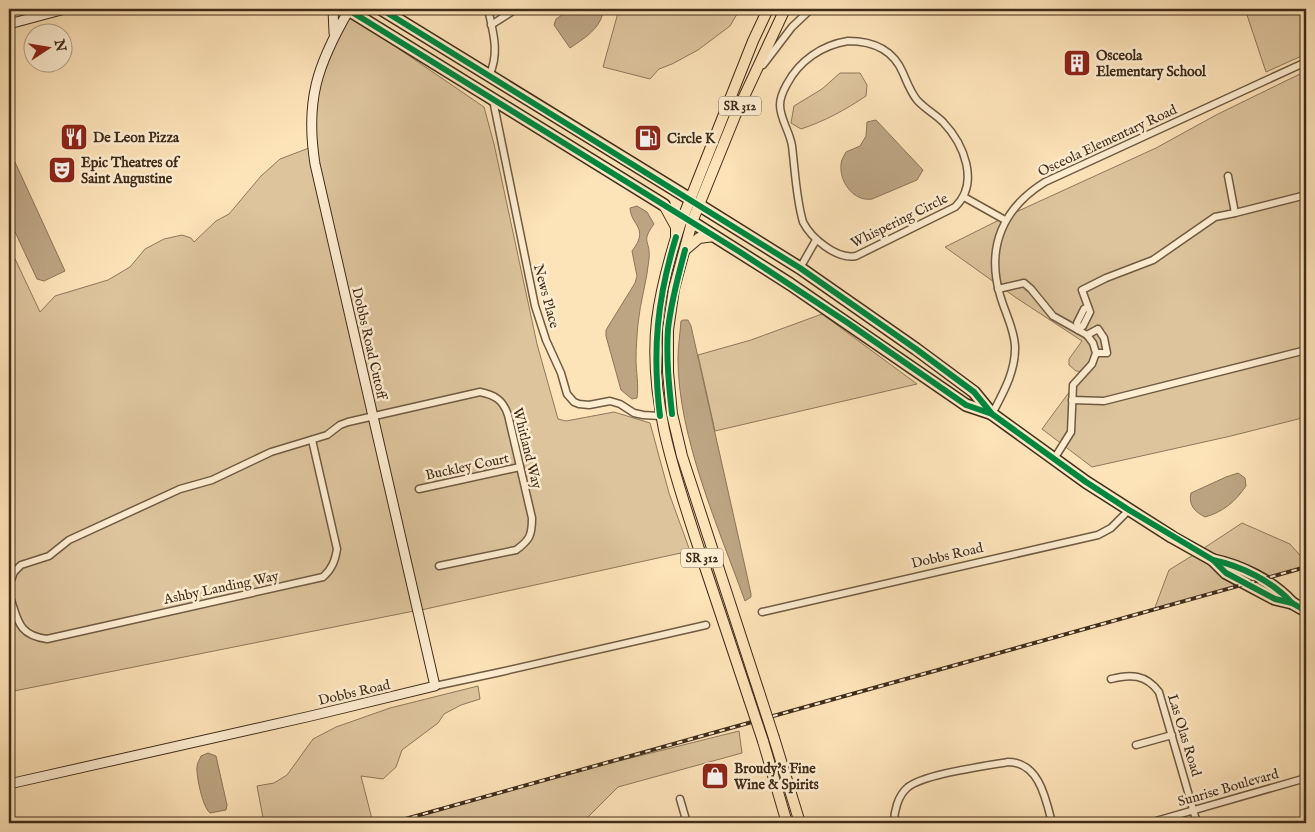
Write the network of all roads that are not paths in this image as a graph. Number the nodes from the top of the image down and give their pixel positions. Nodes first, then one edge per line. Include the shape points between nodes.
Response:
1 (65, 9) edge
2 (333, 9) edge
3 (349, 9) edge
4 (374, 9) edge
5 (488, 9) edge
6 (516, 9) edge
7 (768, 9) edge
8 (785, 9) edge
9 (791, 9) edge
10 (806, 9) edge
11 (811, 9) edge
12 (386, 11) edge
13 (9, 24) edge
14 (491, 25) junction
15 (334, 35) junction
16 (1306, 62) edge
17 (489, 76) junction
18 (752, 80) junction
19 (493, 100) junction
20 (1228, 176) dead end
21 (1306, 195) edge
22 (964, 197) junction
23 (695, 202) junction
24 (664, 205) junction
25 (1235, 213) junction
26 (688, 220) junction
27 (1005, 220) junction
28 (714, 236) junction
29 (676, 237) junction
30 (816, 240) junction
31 (685, 250) junction
32 (800, 268) junction
33 (998, 289) junction
34 (1078, 328) junction
35 (1087, 335) junction
36 (1306, 350) edge
37 (1096, 353) junction
38 (1072, 400) junction
39 (992, 414) junction
40 (660, 416) junction
41 (373, 418) junction
42 (312, 440) junction
43 (1054, 459) junction
44 (684, 463) junction
45 (520, 467) junction
46 (419, 489) dead end
47 (1129, 510) junction
48 (438, 566) dead end
49 (9, 586) edge
50 (9, 594) edge
51 (1306, 611) edge
52 (762, 612) dead end
53 (706, 625) dead end
54 (1111, 680) dead end
55 (435, 686) junction
56 (1172, 735) junction
57 (1136, 745) dead end
58 (1306, 778) edge
59 (9, 784) edge
60 (680, 800) dead end
61 (1194, 810) junction
62 (1156, 821) dead end
63 (687, 823) edge
64 (787, 823) edge
65 (800, 823) edge
66 (894, 823) edge
67 (1052, 823) edge
68 (1197, 823) edge

1 - 13 street
2 - 15 street
3 - 15 street, Dobbs Road Cutoff
3 - 19 highway
4 - 12 highway via 380,14
5 - 14 street
6 - 14 street
7 - 23 main road, SR 312
8 - 18 main road, SR 312
9 - 10 street
11 - 18 street via 781,40
12 - 17 highway
14 - 17 street via 496,53
15 - 41 street, Dobbs Road Cutoff via 321,66 310,128 315,164
16 - 27 street, Osceola Elementary Road via 1045,182 1026,195
17 - 23 highway
18 - 23 main road, SR 312
19 - 24 highway
19 - 40 street, News Place via 535,306 567,394 579,404 610,401 634,413
20 - 25 street
21 - 25 street
22 - 27 street, Whispering Circle
22 - 30 street, Whispering Circle via 949,211 850,258
22 - 30 street, Whispering Circle via 968,172 958,142 913,94 894,58 873,44 856,41 838,43 820,50 799,66 780,100 791,138 801,215
23 - 26 main road, SR 312
23 - 32 highway
24 - 26 main road
24 - 29 main road via 676,227
25 - 34 street via 1216,217 1153,260 1082,290 1088,307 1077,323
26 - 28 highway
26 - 29 main road, SR 312
26 - 31 main road, SR 312
27 - 33 street, Osceola Elementary Road via 995,252
28 - 31 main road via 700,238
28 - 39 highway via 966,405
29 - 40 main road, SR 312 via 657,321 656,369
30 - 32 street
31 - 44 main road, SR 312 via 671,309 668,350 672,414
32 - 39 highway via 974,392
33 - 34 street via 1024,283 1053,316
33 - 39 street, Osceola Elementary Road via 1012,327 1015,348 1010,378
34 - 35 street
35 - 37 street
35 - 37 street via 1098,329 1104,338 1107,353
36 - 38 street via 1104,401
37 - 38 street via 1092,364 1073,386
38 - 43 street via 1071,432
39 - 43 highway
40 - 44 main road via 667,419 678,460
40 - 64 main road, SR 312, bridge via 673,467
41 - 42 street via 340,425 327,435
41 - 45 street, Whitland Way via 480,392 491,394 504,404
41 - 55 street, Dobbs Road Cutoff
42 - 49 street via 271,452 212,480 180,488 69,540 49,556 21,565 14,572
42 - 50 street, Ashby Landing Way via 337,549 335,561 323,577 47,639 26,633
43 - 47 highway
44 - 65 main road, SR 312, bridge
45 - 46 street, Buckley Court
45 - 48 street, Whitland Way via 532,518 532,532 526,543 516,550
47 - 51 highway via 1212,560 1226,573
47 - 52 street, Dobbs Road via 1120,521 1098,535
53 - 55 street, Dobbs Road
54 - 56 street, Las Olas Road via 1136,676 1153,684 1161,696
55 - 59 street, Dobbs Road
56 - 57 street
56 - 61 street, Las Olas Road
58 - 61 street, Sunrise Boulevard
60 - 63 street
61 - 62 street, Sunrise Boulevard
61 - 68 street, Las Olas Road
66 - 67 street via 895,810 908,787 942,775 1015,762 1032,773 1043,792

